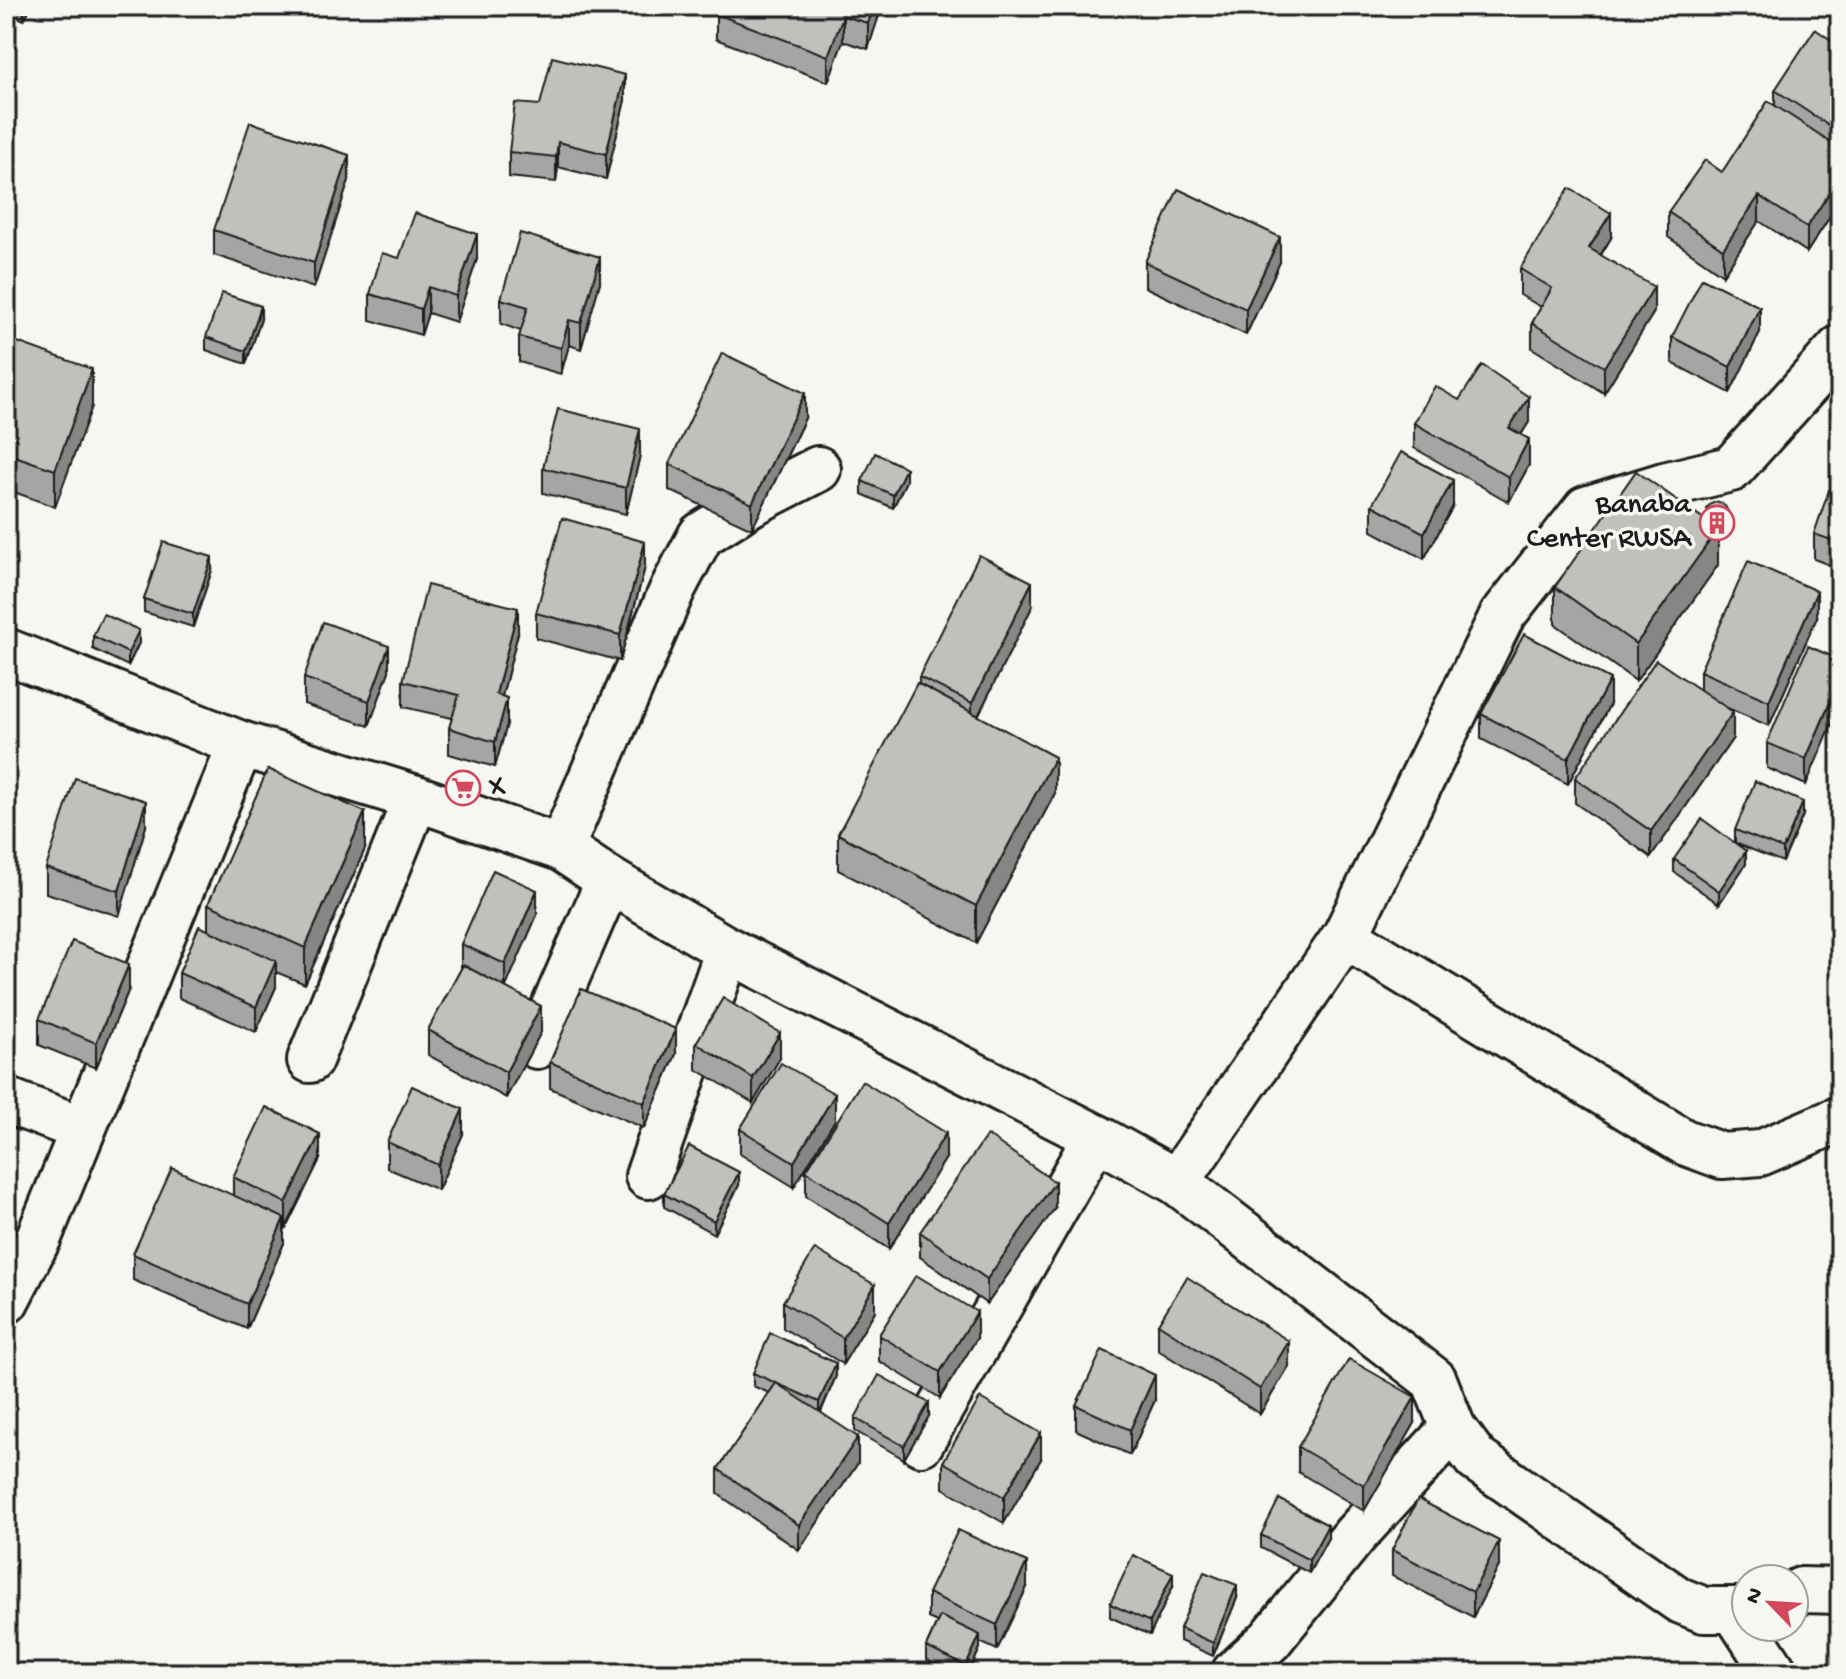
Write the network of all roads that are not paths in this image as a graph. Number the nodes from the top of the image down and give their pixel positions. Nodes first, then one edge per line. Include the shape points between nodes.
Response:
1 (1840, 348) edge
2 (818, 469) dead end
3 (6, 651) edge
4 (241, 744) junction
5 (416, 798) junction
6 (561, 848) junction
7 (609, 880) junction
8 (1345, 936) junction
9 (728, 950) junction
10 (537, 1046) edge
11 (310, 1060) dead end
12 (6, 1100) edge
13 (1840, 1119) edge
14 (82, 1129) junction
15 (1096, 1137) junction
16 (648, 1176) dead end
17 (1177, 1182) junction
18 (6, 1301) edge
19 (1453, 1428) junction
20 (921, 1443) dead end
21 (1810, 1590) edge
22 (1840, 1591) edge
23 (1730, 1610) edge
24 (1758, 1643) edge
25 (1234, 1673) edge
26 (1775, 1673) edge

1 - 8 street via 1731,469 1586,509 1502,616
2 - 6 street via 701,535
3 - 4 street
4 - 5 street
4 - 14 street
5 - 6 street
5 - 11 street
6 - 7 street
7 - 9 street
7 - 10 street
8 - 13 street via 1684,1142 1722,1156 1760,1153
8 - 17 street
9 - 15 street
9 - 16 street
12 - 14 street
14 - 18 street via 39,1237
15 - 17 street
15 - 20 street
17 - 19 street via 1434,1380
19 - 23 street via 1476,1459 1679,1600 1704,1610
19 - 25 street via 1355,1535 1270,1640
21 - 22 street
24 - 26 street

